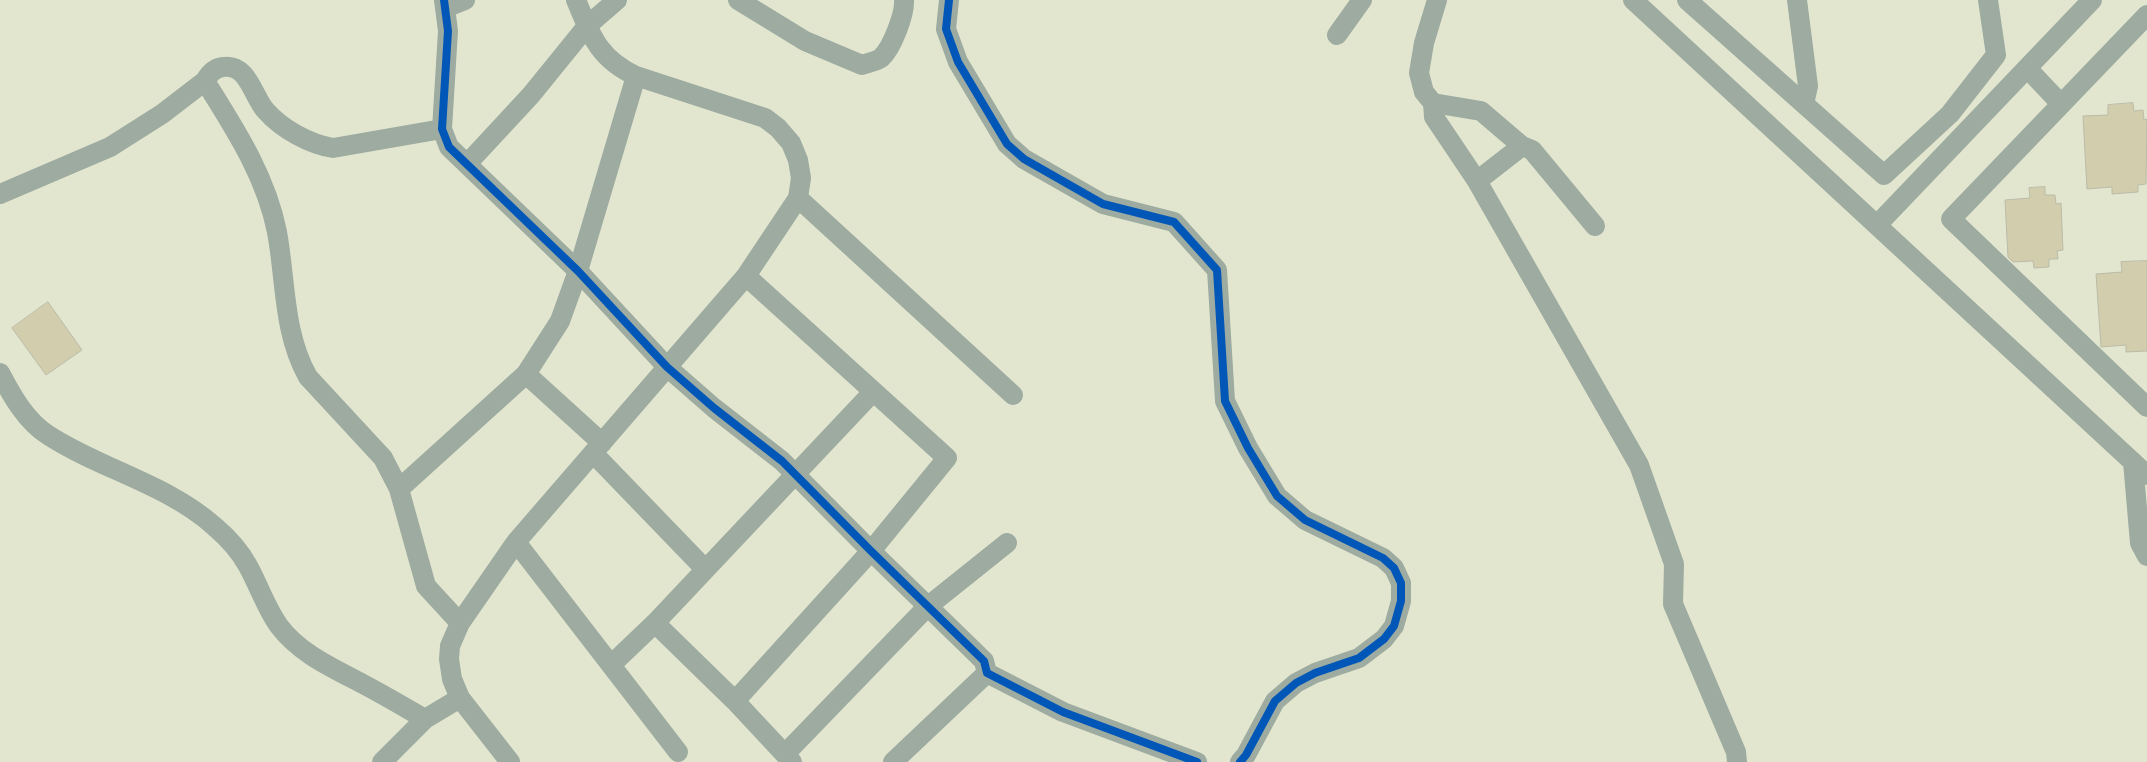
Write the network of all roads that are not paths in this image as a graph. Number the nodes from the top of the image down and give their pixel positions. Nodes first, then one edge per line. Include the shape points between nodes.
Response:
1 (465, 0) edge
2 (576, 0) edge
3 (617, 0) edge
4 (738, 0) edge
5 (904, 0) edge
6 (949, 0) edge
7 (1362, 0) edge
8 (1437, 0) edge
9 (1633, 0) edge
10 (1686, 0) edge
11 (1797, 0) edge
12 (1988, 0) edge
13 (2092, 0) edge
14 (444, 4) edge
15 (2147, 15) edge
16 (587, 26) junction
17 (1337, 35) dead end
18 (2027, 68) junction
19 (636, 76) junction
20 (205, 81) junction
21 (1433, 103) junction
22 (1804, 104) junction
23 (2061, 104) junction
24 (442, 128) junction
25 (1522, 146) junction
26 (467, 164) junction
27 (1477, 181) junction
28 (0, 194) edge
29 (798, 198) junction
30 (1877, 225) junction
31 (1595, 226) dead end
32 (578, 271) junction
33 (746, 276) junction
34 (667, 367) junction
35 (0, 373) edge
36 (526, 374) junction
37 (872, 393) junction
38 (2140, 393) edge
39 (1013, 395) dead end
40 (2147, 407) edge
41 (598, 448) junction
42 (2140, 468) edge
43 (794, 474) junction
44 (399, 490) junction
45 (516, 542) junction
46 (1007, 543) dead end
47 (870, 551) junction
48 (2147, 556) edge
49 (705, 569) junction
50 (927, 607) junction
51 (460, 622) junction
52 (655, 624) junction
53 (611, 665) junction
54 (988, 673) junction
55 (460, 698) junction
56 (735, 701) junction
57 (425, 719) junction
58 (678, 752) dead end
59 (789, 758) edge
60 (382, 762) edge
61 (510, 762) edge
62 (894, 762) edge
63 (1197, 762) edge
64 (1240, 762) edge
65 (1737, 762) edge

1 - 14 street
2 - 16 street
3 - 16 street
4 - 5 street via 805,40 862,65 880,58 898,28 905,10
6 - 64 street via 946,29 958,62 1007,144 1024,159 1103,204 1174,222 1217,270 1225,401 1248,448 1277,496 1305,520 1383,558 1394,568 1400,583 1401,602 1394,626 1384,639 1359,658 1315,672 1296,683 1275,701
7 - 17 street
8 - 21 street via 1419,73 1424,92
9 - 30 street
10 - 22 street
11 - 22 street via 1808,86
12 - 22 street via 1996,55 1950,114 1884,175
13 - 18 street
14 - 24 street via 448,31
15 - 23 street
16 - 19 street via 606,57
16 - 26 street via 531,96
18 - 23 street
18 - 30 street
19 - 29 street via 765,118 791,143 801,178
19 - 32 street
20 - 24 street via 220,67 234,68 248,80 261,105 272,116 319,146 348,146
20 - 28 street via 162,114 110,147
20 - 44 street via 258,172 268,198 277,232 290,332 299,362 308,377 383,458
21 - 25 street via 1480,111
21 - 27 street via 1434,117
23 - 38 street via 1951,219
24 - 26 street via 449,148
25 - 27 street
25 - 31 street via 1532,150
26 - 32 street
27 - 65 street via 1639,465 1674,564 1673,604 1736,752
29 - 33 street
29 - 39 street
30 - 42 street
32 - 34 street
32 - 36 street via 560,321
33 - 34 street
33 - 37 street
34 - 41 street
34 - 43 street
35 - 57 street via 23,410 48,435 180,503 214,526 248,565 269,610 280,628 296,644 315,659
36 - 41 street
36 - 44 street
37 - 43 street
37 - 47 street via 947,458
38 - 40 street
41 - 45 street
41 - 49 street
42 - 48 street via 2140,543
43 - 47 street
43 - 49 street
44 - 51 street via 426,586
45 - 51 street
45 - 53 street
46 - 50 street
47 - 50 street
47 - 56 street
49 - 52 street
50 - 54 street via 984,661
50 - 59 street
51 - 55 street via 450,646 449,659 452,679
52 - 53 street
52 - 56 street
53 - 58 street
54 - 62 street
54 - 63 street via 1063,712
55 - 57 street
55 - 61 street
56 - 59 street
57 - 60 street

